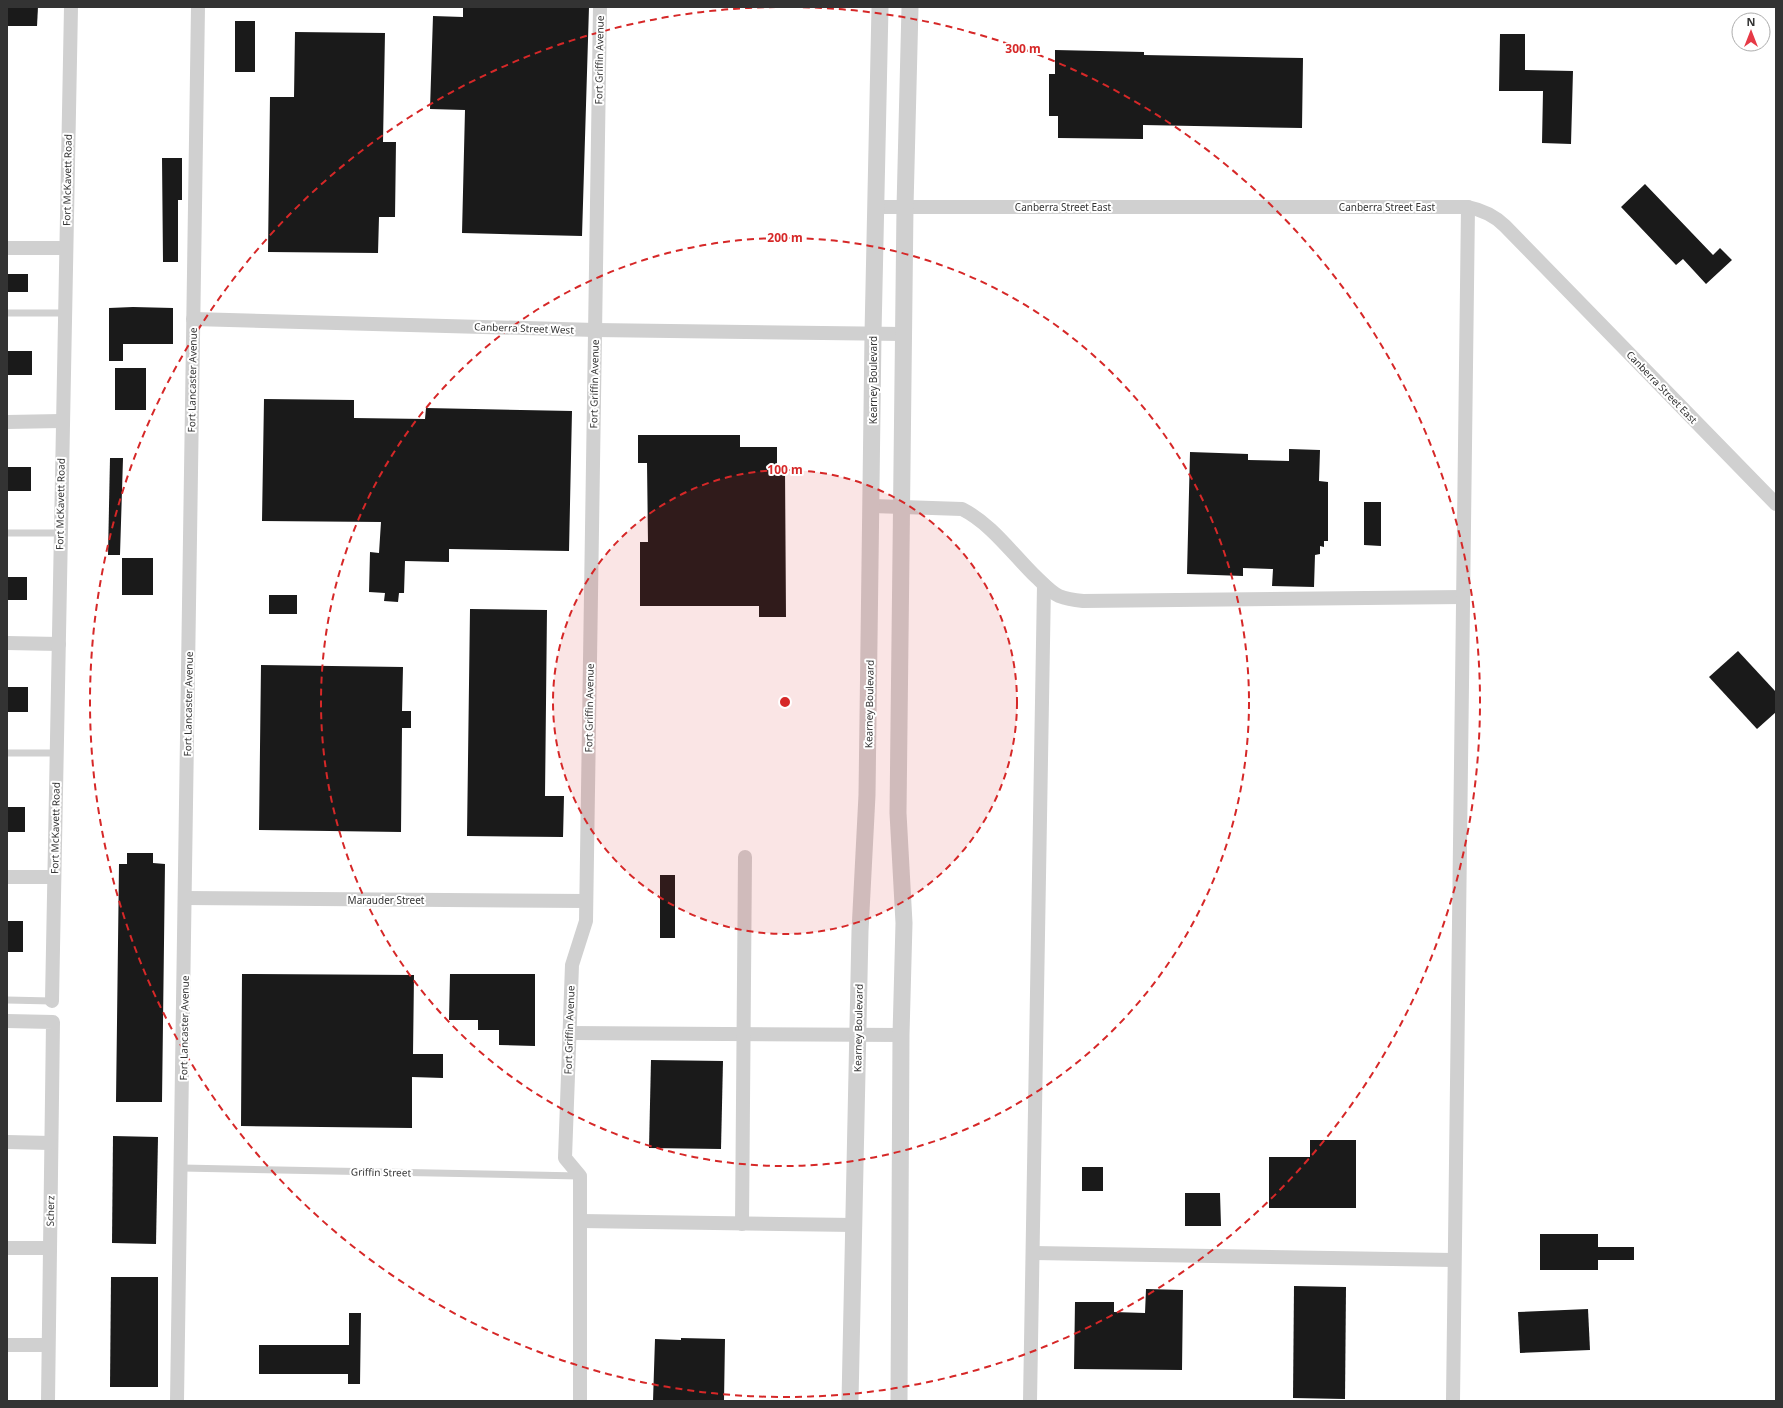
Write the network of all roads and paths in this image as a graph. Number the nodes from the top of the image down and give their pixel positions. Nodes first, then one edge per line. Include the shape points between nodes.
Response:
1 (71, 7) edge
2 (198, 7) edge
3 (600, 7) edge
4 (880, 7) edge
5 (910, 7) edge
6 (876, 207) junction
7 (905, 207) junction
8 (1468, 207) junction
9 (7, 248) edge
10 (65, 248) junction
11 (7, 313) edge
12 (64, 313) junction
13 (193, 319) junction
14 (595, 330) junction
15 (873, 334) junction
16 (903, 334) junction
17 (61, 421) junction
18 (7, 422) edge
19 (1776, 504) edge
20 (872, 506) junction
21 (902, 506) junction
22 (7, 533) edge
23 (60, 534) junction
24 (1044, 585) junction
25 (1463, 597) junction
26 (7, 643) edge
27 (59, 644) junction
28 (7, 753) edge
29 (57, 754) junction
30 (745, 857) dead end
31 (7, 877) edge
32 (54, 877) junction
33 (185, 898) junction
34 (586, 901) junction
35 (7, 1000) edge
36 (52, 1001) joint
37 (7, 1021) edge
38 (569, 1033) junction
39 (744, 1034) junction
40 (857, 1035) junction
41 (901, 1035) junction
42 (7, 1142) edge
43 (51, 1143) junction
44 (182, 1168) junction
45 (580, 1176) junction
46 (581, 1221) junction
47 (742, 1224) junction
48 (854, 1225) junction
49 (7, 1248) edge
50 (50, 1248) junction
51 (1034, 1253) junction
52 (1453, 1260) junction
53 (7, 1345) edge
54 (48, 1346) junction
55 (48, 1401) edge
56 (177, 1401) edge
57 (580, 1401) edge
58 (850, 1401) edge
59 (899, 1401) edge
60 (1030, 1401) edge
61 (1453, 1401) edge

1 - 10 street, Fort McKavett Road
2 - 13 street, Fort Lancaster Avenue
3 - 14 street, Fort Griffin Avenue
4 - 6 street, Kearney Boulevard
5 - 7 street
6 - 7 street, Canberra Street East
6 - 15 street, Kearney Boulevard
7 - 8 street, Canberra Street East
7 - 16 street
8 - 19 street, Canberra Street East via 1483,210 1496,217
8 - 25 street
9 - 10 street
10 - 12 street, Fort McKavett Road
11 - 12 lane
12 - 17 street, Fort McKavett Road
13 - 14 street, Canberra Street West
13 - 33 street, Fort Lancaster Avenue
14 - 15 street, Canberra Street West
14 - 34 street, Fort Griffin Avenue
15 - 16 street, Canberra Street West
15 - 20 street, Kearney Boulevard
16 - 21 street
17 - 18 street
17 - 23 street, Fort McKavett Road
20 - 21 street
20 - 40 street, Kearney Boulevard via 867,795
21 - 24 street via 948,507 973,514
21 - 41 street via 898,813 904,923
22 - 23 lane
23 - 27 street, Fort McKavett Road
24 - 25 street via 1057,595 1083,601
24 - 51 street
25 - 52 street
26 - 27 street
27 - 29 street, Fort McKavett Road
28 - 29 lane
29 - 32 street, Fort McKavett Road
30 - 39 street
31 - 32 street
32 - 36 street, Fort McKavett Road
33 - 34 street, Marauder Street
33 - 44 street, Fort Lancaster Avenue
34 - 38 street, Fort Griffin Avenue via 586,921 572,965
35 - 36 lane
37 - 43 street, Scherz via 53,1022
38 - 39 street
38 - 45 street, Fort Griffin Avenue via 565,1158
39 - 40 street
39 - 47 street
40 - 41 street
40 - 48 street, Kearney Boulevard
41 - 59 street
42 - 43 street
43 - 50 street, Scherz
44 - 45 lane, Griffin Street
44 - 56 street, Fort Lancaster Avenue
45 - 46 street
46 - 47 street
46 - 57 street
47 - 48 street
48 - 58 street, Kearney Boulevard
49 - 50 street
50 - 54 street, Scherz
51 - 52 street
51 - 60 street
52 - 61 street
53 - 54 street
54 - 55 street, Scherz

